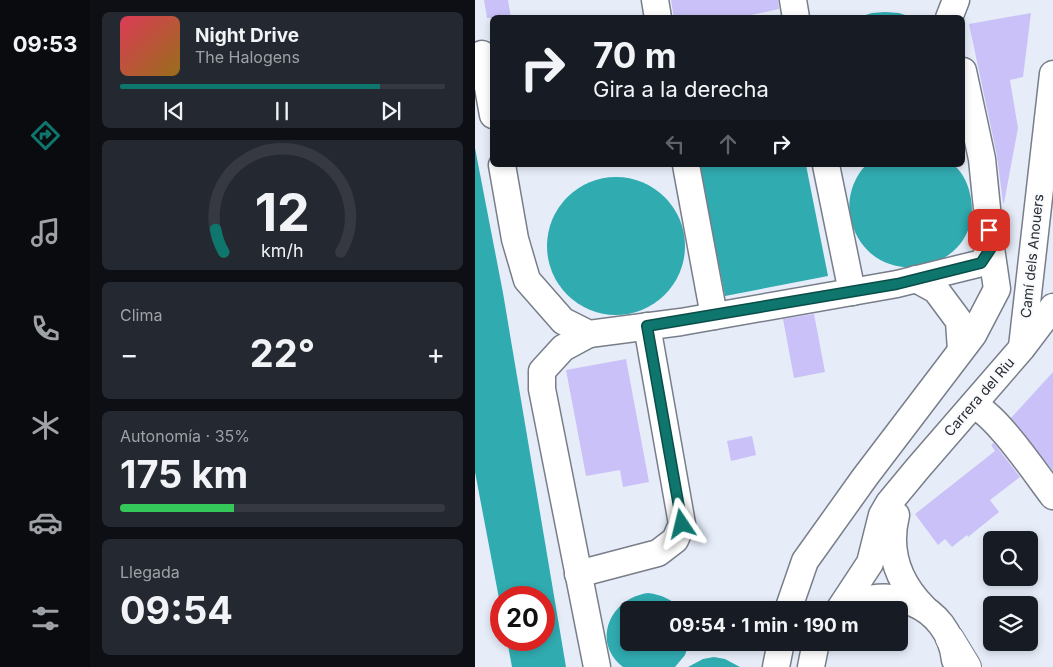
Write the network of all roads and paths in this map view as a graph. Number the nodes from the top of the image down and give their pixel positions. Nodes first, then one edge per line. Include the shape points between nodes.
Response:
1 (655, 0) edge
2 (793, 0) edge
3 (956, 0) edge
4 (658, 15) edge
5 (796, 15) edge
6 (950, 15) edge
7 (481, 54) dead end
8 (1053, 74) edge
9 (965, 79) edge
10 (490, 100) edge
11 (501, 167) edge
12 (686, 167) edge
13 (826, 167) edge
14 (991, 248) junction
15 (916, 279) junction
16 (852, 292) junction
17 (1053, 307) edge
18 (713, 316) junction
19 (647, 326) junction
20 (589, 334) junction
21 (1022, 348) junction
22 (961, 350) junction
23 (973, 405) junction
24 (903, 487) junction
25 (1053, 496) edge
26 (578, 574) junction
27 (791, 601) edge
28 (847, 601) edge
29 (860, 601) edge
30 (908, 601) edge
31 (908, 601) edge
32 (927, 610) junction
33 (950, 639) junction
34 (779, 651) edge
35 (814, 651) edge
36 (597, 667) edge
37 (776, 667) edge
38 (811, 667) edge
39 (956, 667) edge
40 (967, 667) edge

1 - 4 street
2 - 5 street
3 - 6 street
7 - 10 street
8 - 21 street, Camí dels Anouers
9 - 14 street via 982,159
11 - 20 street via 515,239 527,280 563,322
12 - 18 street
13 - 16 street
14 - 15 street via 981,263
14 - 22 street via 997,289 973,335
15 - 16 street
15 - 22 street via 936,290 959,321
16 - 18 street
17 - 21 street, Carrera del Riu
18 - 19 street
19 - 20 street
19 - 26 street via 682,524 675,540 658,553
20 - 26 street via 563,348 542,371
21 - 23 street, Carrera del Riu
22 - 27 street via 805,561
23 - 24 street, Carrera del Riu
23 - 25 street via 1000,428
24 - 28 street, Carrera del Riu via 882,515 870,563
24 - 32 street, Carrera del Riu via 893,526 893,558 905,585
26 - 36 street
29 - 31 street via 881,596
30 - 32 street
32 - 33 street, Carrera del Riu
33 - 39 street
33 - 40 highway
34 - 37 street
35 - 38 street

